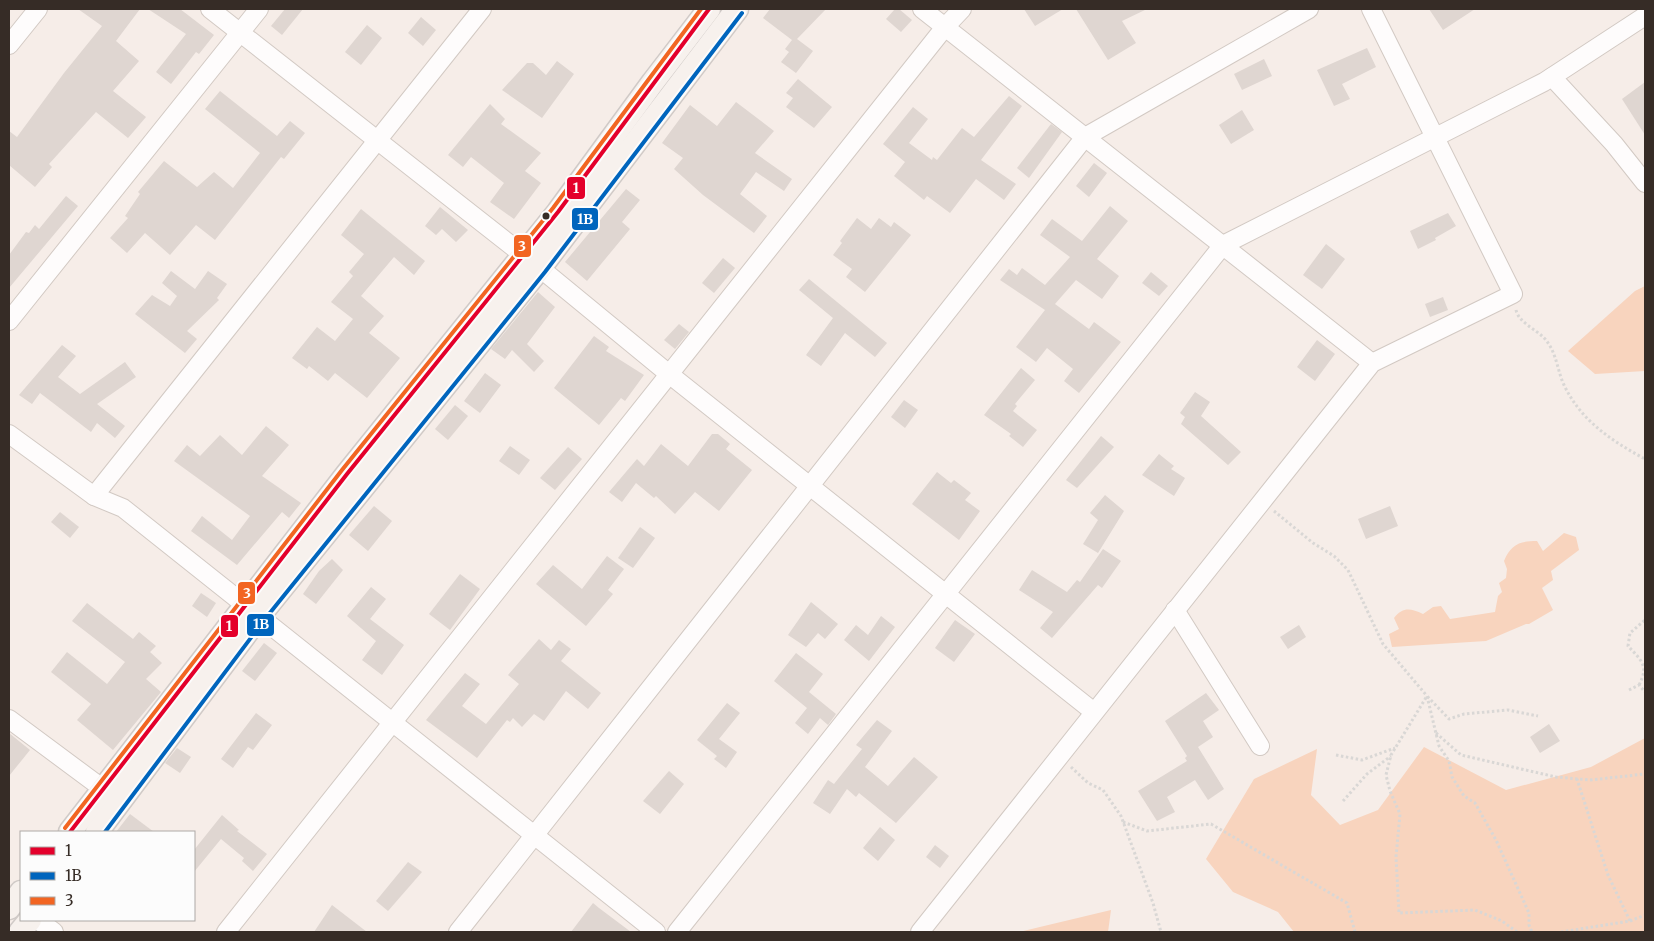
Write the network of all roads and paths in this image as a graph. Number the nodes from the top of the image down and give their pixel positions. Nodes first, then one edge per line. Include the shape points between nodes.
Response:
1 (38, 9) edge
2 (210, 9) edge
3 (259, 9) edge
4 (482, 9) edge
5 (710, 9) edge
6 (737, 9) edge
7 (922, 9) edge
8 (962, 9) edge
9 (1309, 9) edge
10 (1371, 9) edge
11 (1645, 16) edge
12 (945, 27) junction
13 (240, 33) junction
14 (9, 45) edge
15 (1552, 77) junction
16 (1085, 137) junction
17 (1435, 137) junction
18 (377, 141) junction
19 (1645, 183) edge
20 (1222, 245) junction
21 (532, 262) junction
22 (1513, 294) junction
23 (9, 321) edge
24 (1372, 363) junction
25 (670, 374) junction
26 (9, 434) edge
27 (1645, 459) edge
28 (810, 486) junction
29 (94, 496) junction
30 (1263, 500) junction
31 (946, 594) junction
32 (252, 610) junction
33 (1175, 610) junction
34 (1645, 620) edge
35 (1644, 661) edge
36 (1639, 685) junction
37 (1628, 690) dead end
38 (1645, 692) edge
39 (1427, 696) junction
40 (1094, 712) junction
41 (1538, 716) dead end
42 (9, 719) edge
43 (393, 722) junction
44 (1435, 733) junction
45 (1260, 746) dead end
46 (1396, 748) junction
47 (1062, 753) junction
48 (1336, 755) dead end
49 (1391, 755) junction
50 (1645, 774) edge
51 (1577, 779) junction
52 (112, 795) junction
53 (1343, 801) dead end
54 (1123, 822) junction
55 (71, 831) edge
56 (97, 831) edge
57 (534, 835) junction
58 (1645, 915) edge
59 (29, 921) edge
60 (39, 921) edge
61 (1630, 921) junction
62 (20, 932) edge
63 (54, 932) edge
64 (226, 932) edge
65 (458, 932) edge
66 (656, 932) edge
67 (677, 932) edge
68 (920, 932) edge
69 (1161, 932) edge
70 (1355, 932) edge
71 (1517, 932) edge
72 (1532, 932) edge
73 (1561, 932) edge

1 - 14 street
2 - 13 street
3 - 13 street
4 - 18 street
5 - 21 main road
6 - 21 main road
7 - 12 street
8 - 12 street
9 - 16 street
10 - 17 street
11 - 15 street
12 - 16 street
12 - 25 street
13 - 18 street
13 - 23 street
15 - 17 street
15 - 19 street
16 - 20 street
16 - 28 street
17 - 20 street
17 - 22 street
18 - 21 street
18 - 29 street
20 - 24 street
20 - 31 street
21 - 25 street
21 - 32 main road
22 - 24 street
22 - 27 path via 1518,316 1546,339 1558,360 1564,384 1597,430
24 - 30 street
25 - 28 street
25 - 43 street
26 - 29 street
28 - 31 street
28 - 57 street
29 - 32 street via 123,508
30 - 33 street
30 - 39 path via 1348,570 1387,649
31 - 40 street
31 - 67 street
32 - 43 street
32 - 52 main road
33 - 40 street
33 - 45 street
34 - 35 path via 1630,633 1628,646
35 - 36 path via 1644,674
36 - 37 path
36 - 38 path
39 - 41 path via 1449,719 1464,714 1508,710
39 - 44 path
39 - 46 path
40 - 47 street
42 - 52 street
43 - 57 street
43 - 64 street
44 - 51 path via 1461,755
44 - 72 path via 1449,761 1452,777 1464,796 1475,803 1496,840 1529,913
46 - 48 path via 1362,760
46 - 49 path
47 - 54 path via 1074,771 1102,790
47 - 68 street
49 - 53 path via 1367,774
49 - 71 path via 1386,774 1400,814 1396,857 1399,913 1475,910 1502,921
50 - 51 path
51 - 61 path via 1608,875
52 - 55 main road
52 - 56 main road
54 - 69 path
54 - 70 path via 1147,831 1211,824 1347,903
57 - 65 street
57 - 66 street
58 - 61 path
59 - 62 main road
60 - 63 street
61 - 73 path

